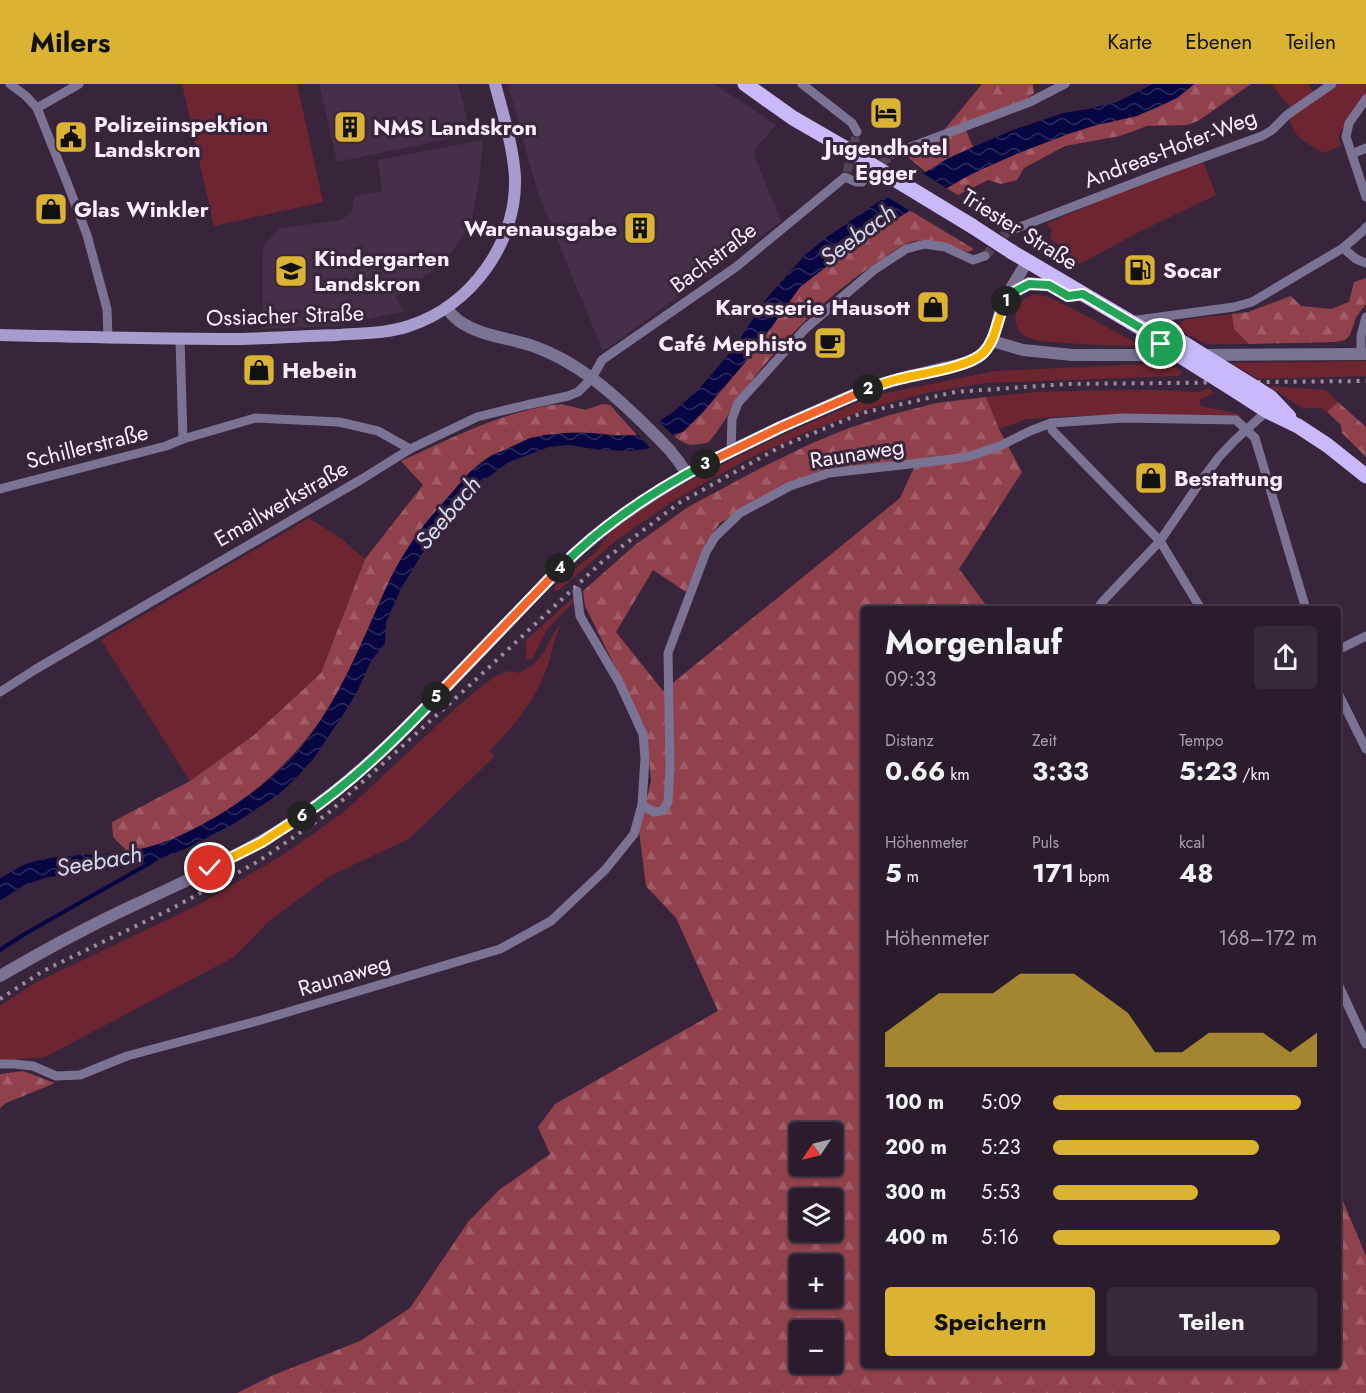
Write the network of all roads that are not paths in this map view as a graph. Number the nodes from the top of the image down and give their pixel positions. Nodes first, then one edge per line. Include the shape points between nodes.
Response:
1 (10, 84) edge
2 (79, 84) edge
3 (495, 84) edge
4 (745, 84) edge
5 (802, 84) edge
6 (1065, 84) edge
7 (1332, 84) edge
8 (1366, 99) edge
9 (37, 108) junction
10 (857, 132) dead end
11 (1366, 148) edge
12 (892, 154) tunnel mouth
13 (1352, 154) junction
14 (862, 182) tunnel mouth
15 (1366, 197) edge
16 (1366, 227) edge
17 (1012, 230) tunnel mouth
18 (1343, 248) junction
19 (985, 256) dead end
20 (1027, 262) junction
21 (1366, 263) edge
22 (1083, 294) junction
23 (1008, 295) junction
24 (446, 308) junction
25 (1366, 317) edge
26 (1130, 321) junction
27 (0, 335) edge
28 (108, 337) junction
29 (180, 339) junction
30 (1156, 339) junction
31 (992, 342) junction
32 (1364, 354) edge
33 (592, 378) junction
34 (1267, 411) junction
35 (1051, 423) junction
36 (1298, 426) junction
37 (1246, 430) junction
38 (183, 439) junction
39 (410, 449) junction
40 (731, 451) junction
41 (687, 474) junction
42 (1366, 476) edge
43 (0, 489) edge
44 (1160, 541) junction
45 (577, 591) dead end
46 (1099, 606) edge
47 (1199, 606) edge
48 (1305, 606) edge
49 (1366, 636) edge
50 (1341, 649) edge
51 (0, 692) edge
52 (1341, 699) edge
53 (1366, 749) edge
54 (642, 806) junction
55 (0, 976) edge
56 (1341, 990) edge
57 (1366, 1044) edge
58 (0, 1064) edge

1 - 9 street
2 - 9 street
3 - 24 main road, Ossiacher Straße via 512,152 512,209 485,272
4 - 20 main road, Triester Straße, bridge via 793,118
5 - 10 street via 852,123
6 - 12 street via 1030,102
7 - 17 street, Andreas-Hofer-Weg via 1262,136
8 - 13 street via 1349,123 1346,137
9 - 28 street via 87,235 107,309
11 - 13 street
13 - 15 street
14 - 33 street, Bachstraße via 846,175 736,267 602,360
16 - 18 street
18 - 21 street
18 - 26 street via 1252,302 1234,308
19 - 40 street via 973,260 926,244 906,249 874,270 806,328 738,404 732,419
20 - 22 main road, Triester Straße
20 - 23 street
22 - 23 street via 1068,296 1049,285 1029,284
22 - 26 main road, Triester Straße
23 - 31 street
24 - 29 main road, Ossiacher Straße via 426,320 386,332
24 - 33 street via 475,330 534,347
25 - 32 street via 1361,336
26 - 30 main road, Triester Straße
27 - 28 main road, Ossiacher Straße
28 - 29 main road, Ossiacher Straße
29 - 38 street, Schillerstraße
30 - 34 main road, Triester Straße, bridge
30 - 36 main road, Triester Straße, bridge via 1169,334 1270,397
31 - 32 street via 1072,355
31 - 40 street via 977,358 876,386
33 - 39 street, Emailwerkstraße via 568,396 477,417
33 - 41 street via 667,447
34 - 36 main road, Triester Straße
34 - 37 street
35 - 37 street, Raunaweg via 1123,418 1236,420
35 - 44 street via 1052,430
35 - 54 street, Raunaweg via 967,457 830,473 789,486 740,513 715,537 706,552 668,653 668,802 662,811
36 - 42 main road, Triester Straße
37 - 44 street via 1219,457
37 - 48 street via 1255,438
38 - 39 street, Schillerstraße via 255,418 279,419 339,422 378,431
38 - 43 street, Schillerstraße
39 - 51 street, Emailwerkstraße
40 - 41 street
41 - 55 street via 634,506 571,556 415,718 305,814 262,842
44 - 46 street
44 - 47 street
45 - 54 street, Raunaweg via 580,616 620,684 643,734
49 - 50 street
52 - 53 street
54 - 58 street, Raunaweg via 634,834 605,870 551,921 500,949 127,1056 80,1075 56,1077 33,1066
56 - 57 street

